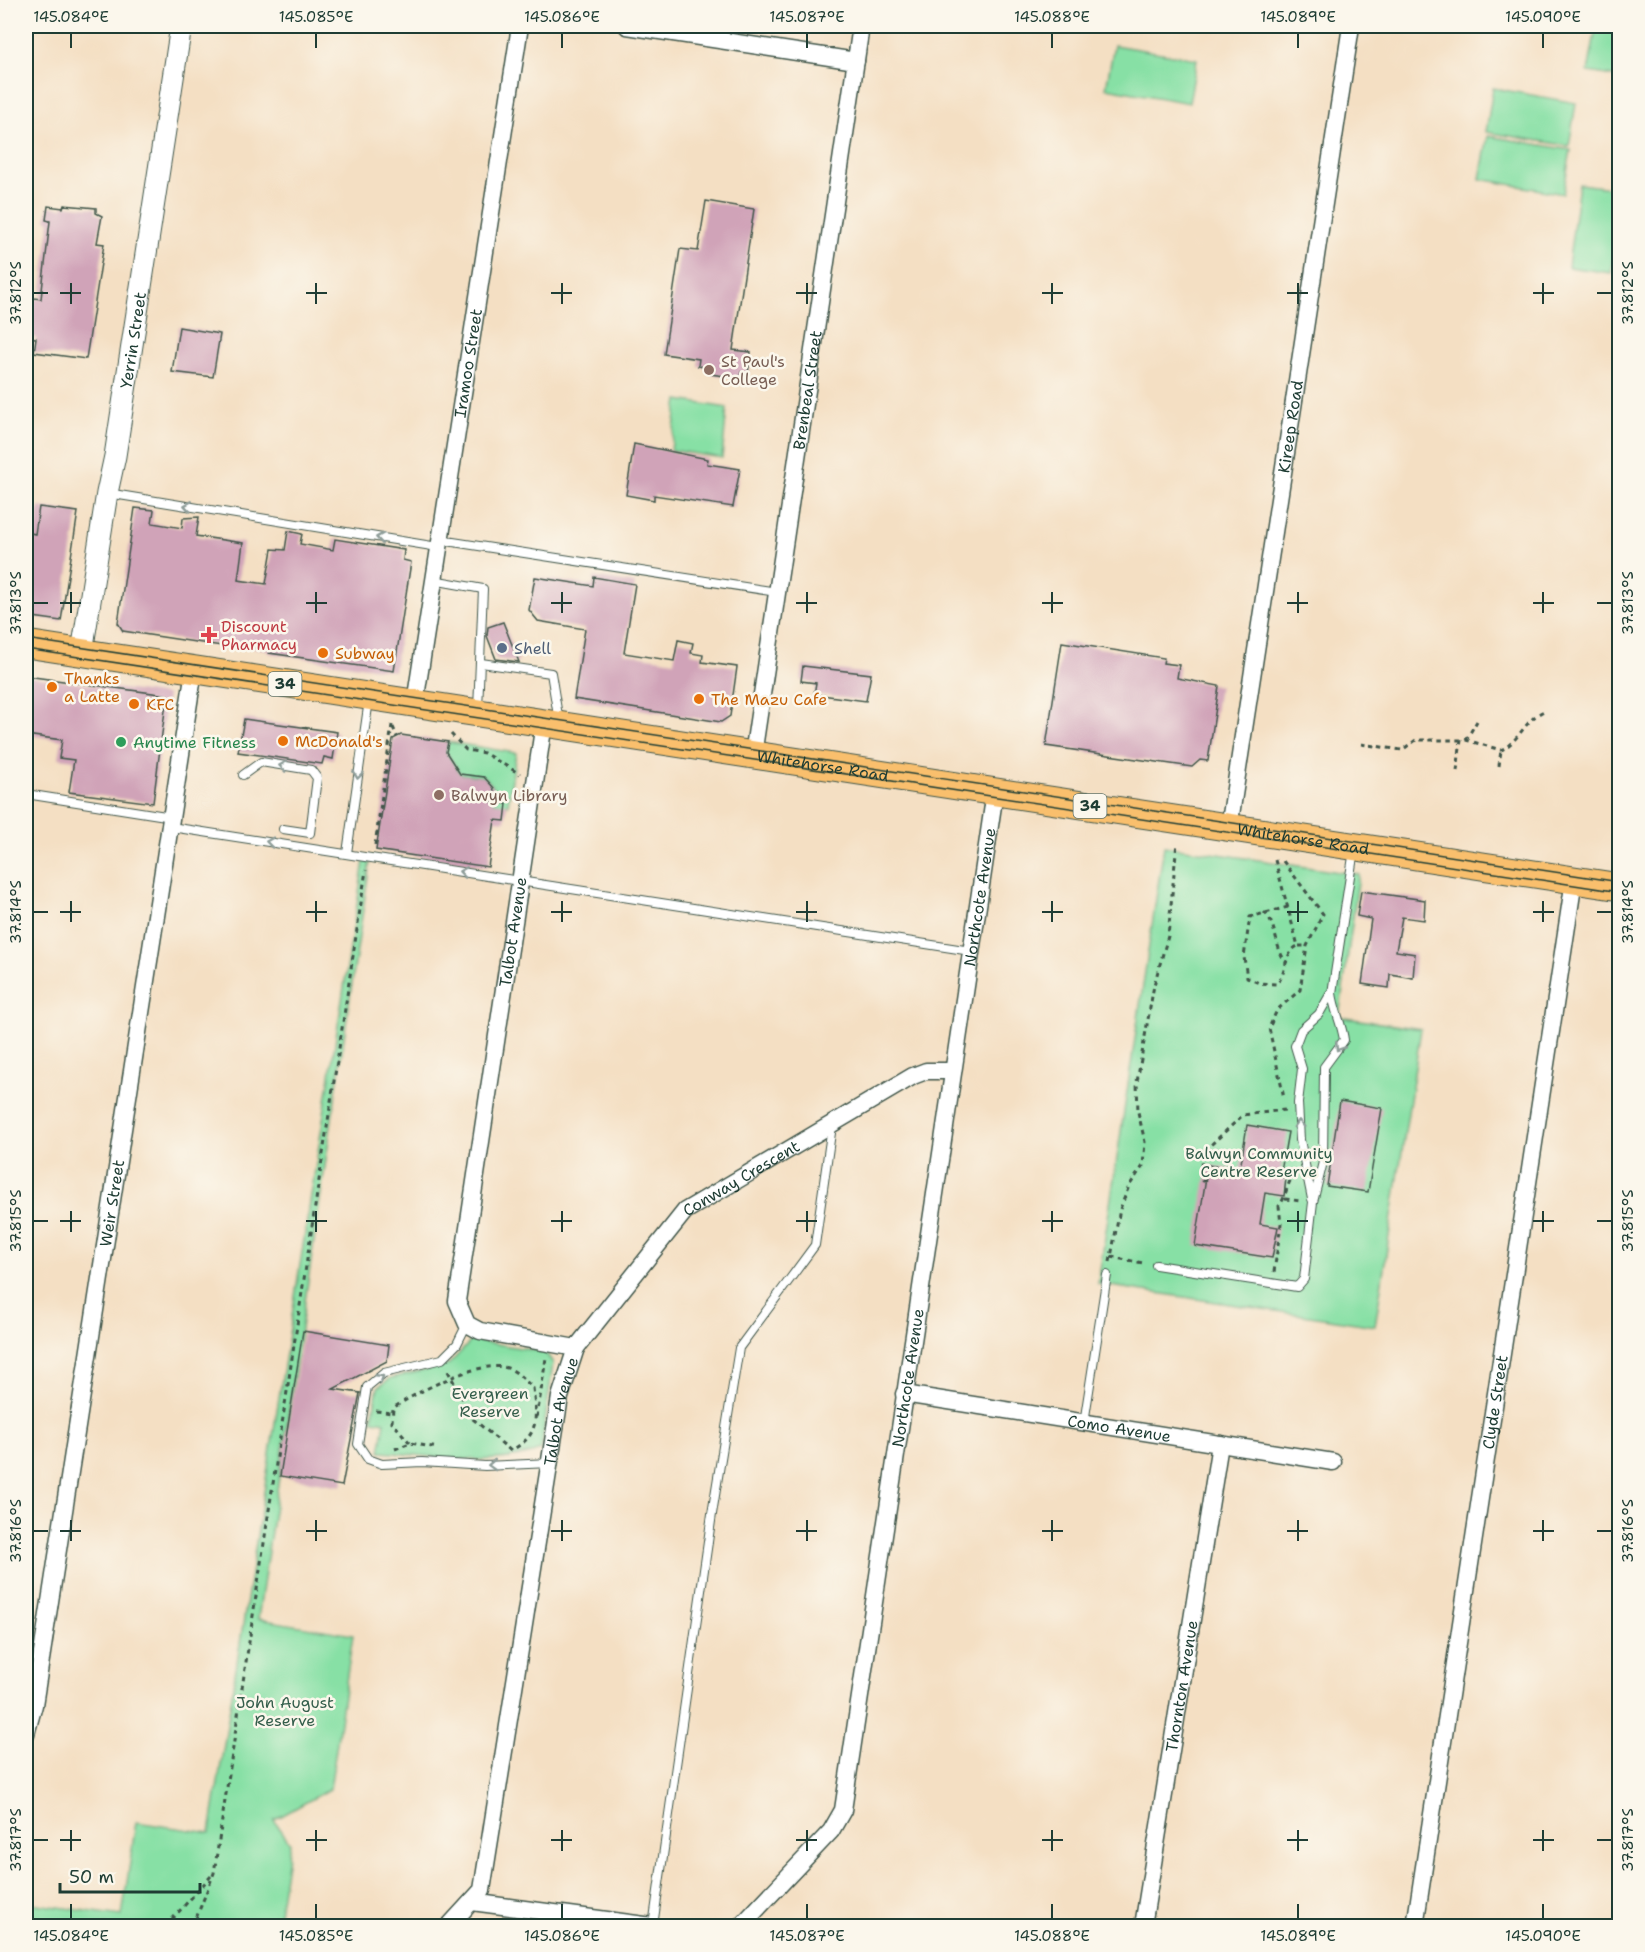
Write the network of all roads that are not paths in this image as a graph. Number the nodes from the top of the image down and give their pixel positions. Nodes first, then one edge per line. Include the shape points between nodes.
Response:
1 (181, 26) edge
2 (520, 26) edge
3 (627, 26) edge
4 (861, 26) edge
5 (1351, 26) edge
6 (856, 61) junction
7 (106, 493) junction
8 (439, 543) junction
9 (433, 580) junction
10 (777, 592) junction
11 (26, 644) edge
12 (82, 652) junction
13 (481, 663) junction
14 (194, 670) junction
15 (370, 696) junction
16 (415, 703) junction
17 (478, 712) junction
18 (552, 724) junction
19 (753, 755) junction
20 (243, 775) dead end
21 (995, 792) junction
22 (26, 794) edge
23 (172, 822) junction
24 (1229, 828) junction
25 (283, 829) dead end
26 (1355, 847) junction
27 (346, 853) junction
28 (1574, 880) junction
29 (520, 882) junction
30 (1620, 887) edge
31 (971, 951) junction
32 (1332, 993) junction
33 (952, 1071) junction
34 (832, 1125) junction
35 (1313, 1203) junction
36 (1156, 1265) road end
37 (1107, 1275) road end
38 (467, 1324) junction
39 (576, 1348) junction
40 (904, 1394) junction
41 (1084, 1423) junction
42 (1220, 1444) junction
43 (1333, 1462) dead end
44 (550, 1463) junction
45 (26, 1734) edge
46 (472, 1902) junction
47 (449, 1926) edge
48 (652, 1926) edge
49 (741, 1926) edge
50 (1143, 1926) edge
51 (1415, 1926) edge

1 - 7 street, Yerrin Street via 115,456
2 - 8 street, Iramoo Street
3 - 6 street
4 - 6 street, Brenbeal Street
5 - 24 street, Kireep Road
6 - 10 street, Brenbeal Street
8 -> 7 lane
7 - 12 street, Yerrin Street
8 - 9 street, Iramoo Street
8 - 10 lane
9 - 13 lane via 483,589
9 - 16 street, Iramoo Street
10 - 19 street, Brenbeal Street
11 - 12 main road, Whitehorse Road / 34
12 - 14 main road, Whitehorse Road / 34
13 - 17 lane
13 - 18 lane via 551,674
14 - 15 main road, Whitehorse Road / 34
14 - 23 street, Weir Street
15 - 16 main road, Whitehorse Road / 34
15 -> 27 lane
16 - 17 main road, Whitehorse Road / 34
17 - 18 main road, Whitehorse Road / 34
18 - 19 main road, Whitehorse Road / 34
18 - 29 street, Talbot Avenue via 535,783
19 - 21 main road, Whitehorse Road / 34
25 -> 20 lane via 310,833 317,778 311,770 261,762
21 - 24 main road, Whitehorse Road / 34
21 - 31 street, Northcote Avenue
22 - 23 lane
27 -> 23 lane
23 - 45 street, Weir Street via 36,1693
24 - 26 main road, Whitehorse Road / 34
26 - 28 main road, Whitehorse Road / 34
26 - 32 lane
29 -> 27 lane
28 - 30 main road, Whitehorse Road / 34
28 - 51 street, Clyde Street
29 - 31 lane
29 - 38 street, Talbot Avenue via 457,1301
31 - 33 street, Northcote Avenue
32 -> 35 lane via 1344,1040 1324,1067 1323,1162
35 -> 32 lane via 1299,1140 1302,1069 1295,1046 1301,1030 1319,1014
33 - 34 street, Conway Crescent via 926,1071 912,1076
33 - 40 street, Northcote Avenue
34 - 39 street, Conway Crescent via 685,1211
34 - 48 lane via 815,1245 739,1348
35 - 36 lane via 1304,1279 1297,1287
37 - 41 lane
38 - 39 street, Talbot Avenue via 480,1332
44 -> 38 lane via 382,1464 368,1459 358,1444 367,1388 384,1373 442,1359 457,1344
39 - 44 street, Talbot Avenue via 560,1397
40 - 41 street, Como Avenue
40 - 49 street, Northcote Avenue via 843,1810 831,1831
41 - 42 street, Como Avenue
42 - 43 street, Como Avenue
42 - 50 street, Thornton Avenue
44 - 46 street, Talbot Avenue via 482,1890
46 - 47 street, Talbot Avenue
46 - 48 street

